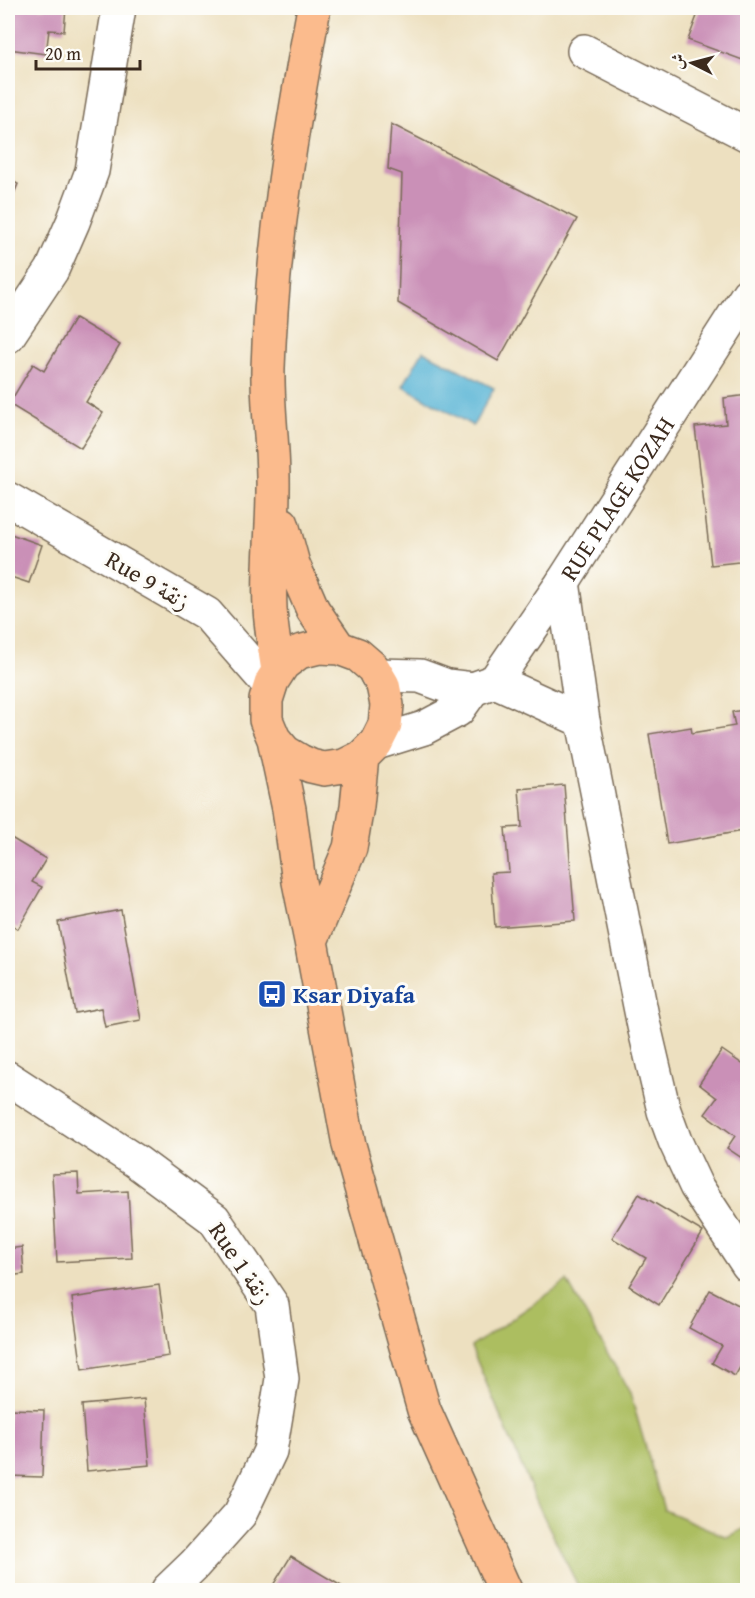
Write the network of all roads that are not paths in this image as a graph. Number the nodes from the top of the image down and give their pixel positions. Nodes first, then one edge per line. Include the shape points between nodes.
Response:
1 (120, 8) edge
2 (314, 8) edge
3 (584, 51) dead end
4 (747, 135) edge
5 (747, 294) edge
6 (8, 336) edge
7 (273, 490) junction
8 (8, 499) edge
9 (563, 582) junction
10 (339, 648) junction
11 (377, 675) junction
12 (274, 678) junction
13 (484, 685) junction
14 (583, 721) junction
15 (274, 739) junction
16 (369, 750) junction
17 (311, 940) junction
18 (8, 1078) edge
19 (747, 1265) edge
20 (168, 1590) edge
21 (505, 1590) edge

1 - 6 street via 92,171 52,270
2 - 7 main road via 285,177 274,281 268,369
3 - 4 street
5 - 9 street, RUE PLAGE KOZAH
7 - 10 main road via 293,564 313,610
7 - 12 main road via 270,609
8 - 12 street, Rue 9 زنقة via 207,614
9 - 13 street, RUE PLAGE KOZAH
9 - 14 street
10 - 11 main road via 358,655
10 - 12 main road via 319,647 300,652 283,664
11 - 13 street via 420,676 447,686
11 - 16 main road via 387,705 385,725
12 - 15 main road via 266,700 266,720
13 - 14 street
13 - 16 street, RUE PLAGE KOZAH via 458,710
14 - 19 street via 664,1112 696,1186
15 - 16 main road via 285,752 324,769 344,766
15 - 17 main road
16 - 17 main road via 350,848
17 - 21 main road via 349,1145 424,1410
18 - 20 street, Rue 1 زنقة via 137,1162 214,1219 272,1305 282,1379 270,1451 240,1514

